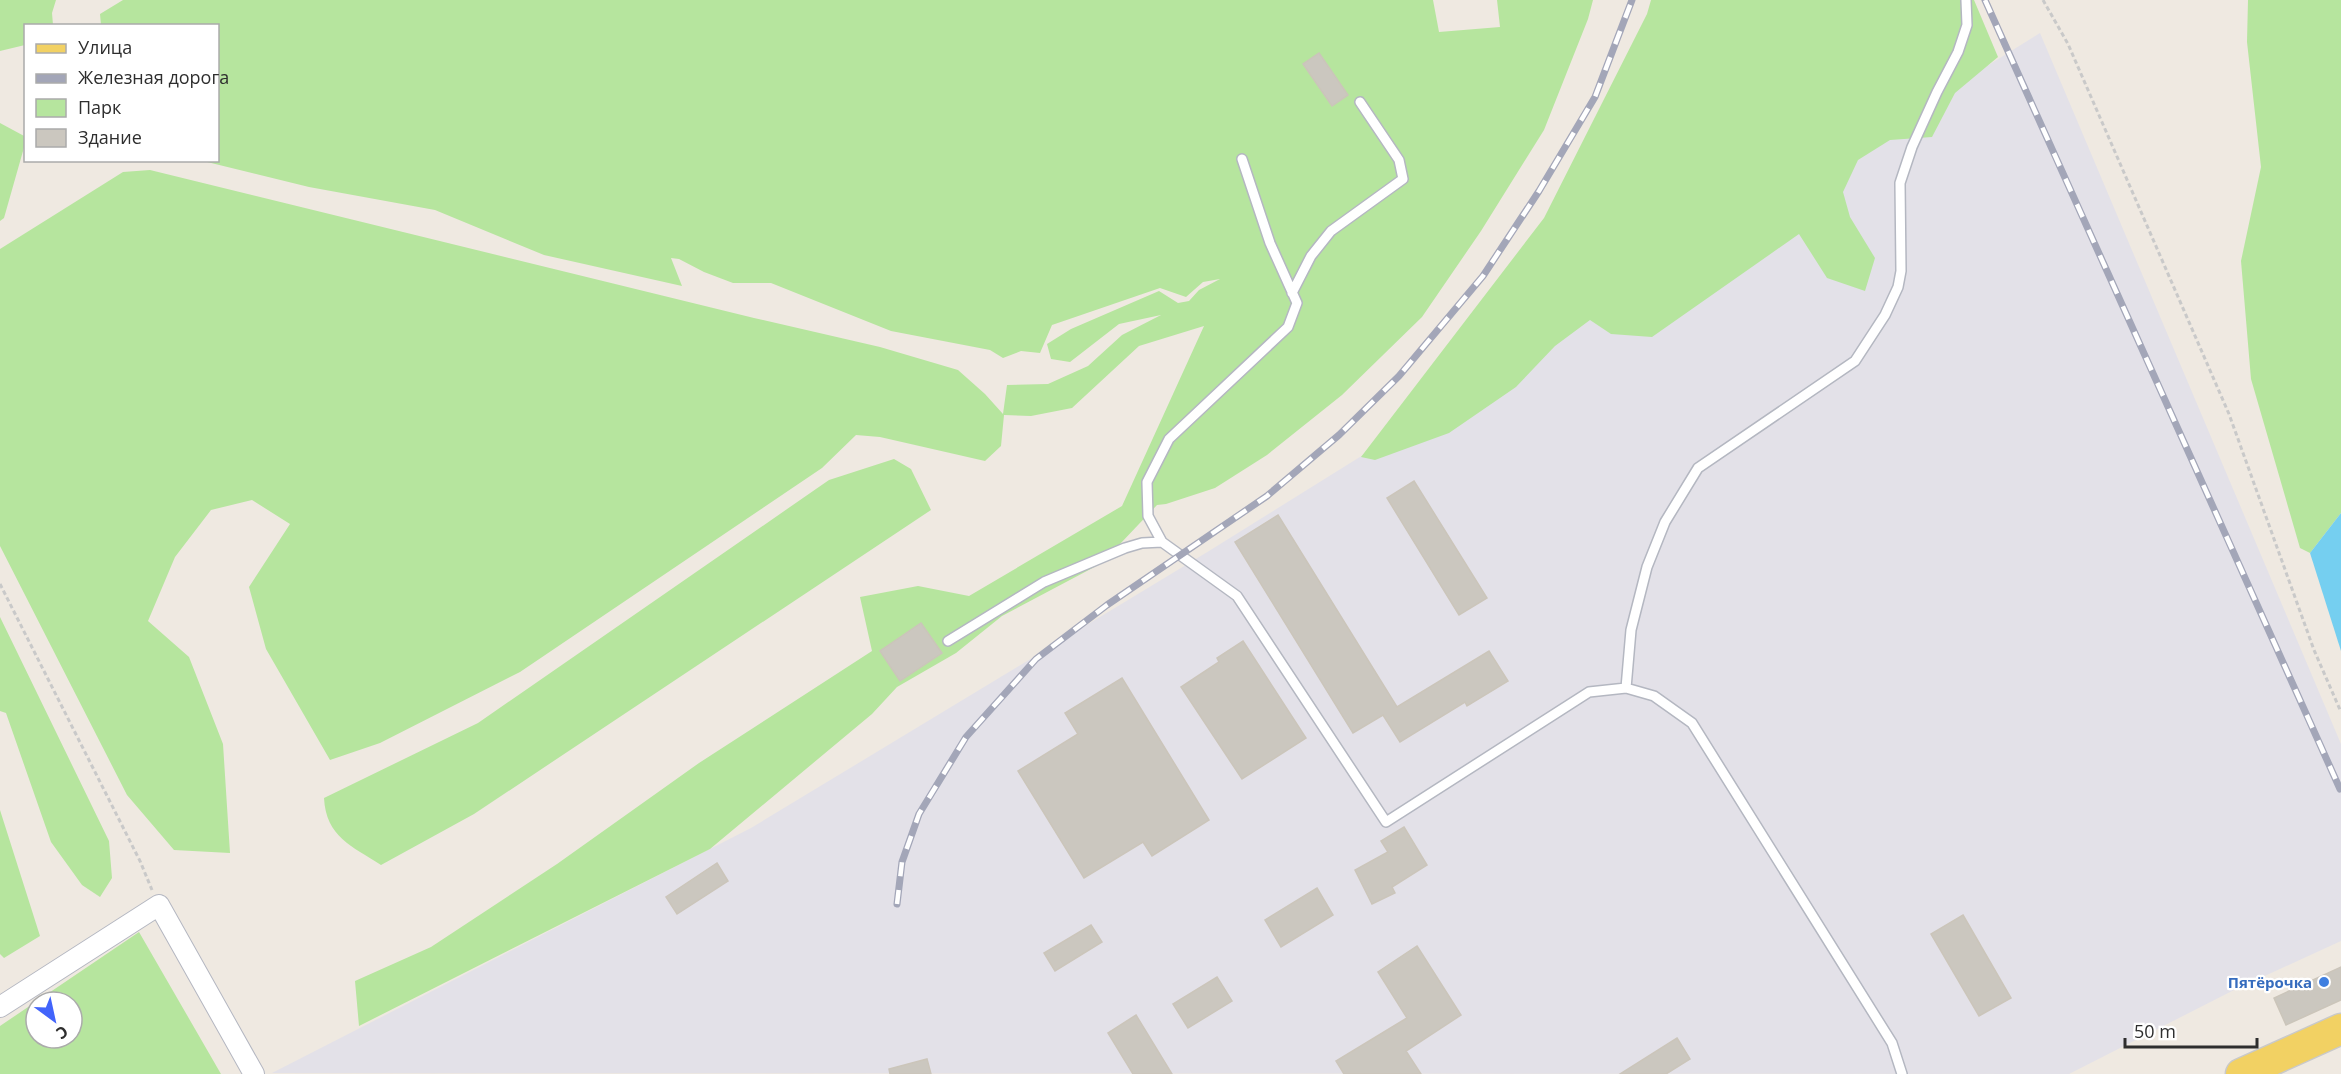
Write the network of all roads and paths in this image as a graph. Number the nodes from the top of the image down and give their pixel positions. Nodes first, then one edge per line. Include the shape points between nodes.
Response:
1 (1966, 0) edge
2 (2043, 0) edge
3 (1360, 102) dead end
4 (1242, 159) dead end
5 (1292, 293) junction
6 (1162, 542) junction
7 (0, 584) edge
8 (948, 641) dead end
9 (1626, 688) junction
10 (2341, 712) edge
11 (159, 905) junction
12 (0, 1007) edge
13 (2341, 1029) edge
14 (254, 1074) edge
15 (1902, 1074) edge
16 (2241, 1074) edge

1 - 9 lane via 1967,25 1959,52 1920,129 1900,183 1901,271 1885,315 1855,361 1698,468 1665,522 1647,567 1631,630
2 - 10 path via 2068,44 2229,414 2314,650
3 - 5 lane via 1399,160 1403,179 1331,231 1311,256
4 - 5 lane via 1270,243
5 - 6 lane via 1297,303 1288,327 1169,439 1160,456 1147,482 1148,516
6 - 8 lane via 1125,548 1044,582
6 - 9 lane via 1237,596 1386,822 1589,692
7 - 11 path
9 - 15 lane via 1654,696 1692,723 1892,1043
11 - 12 street
11 - 14 street
13 - 16 main road

